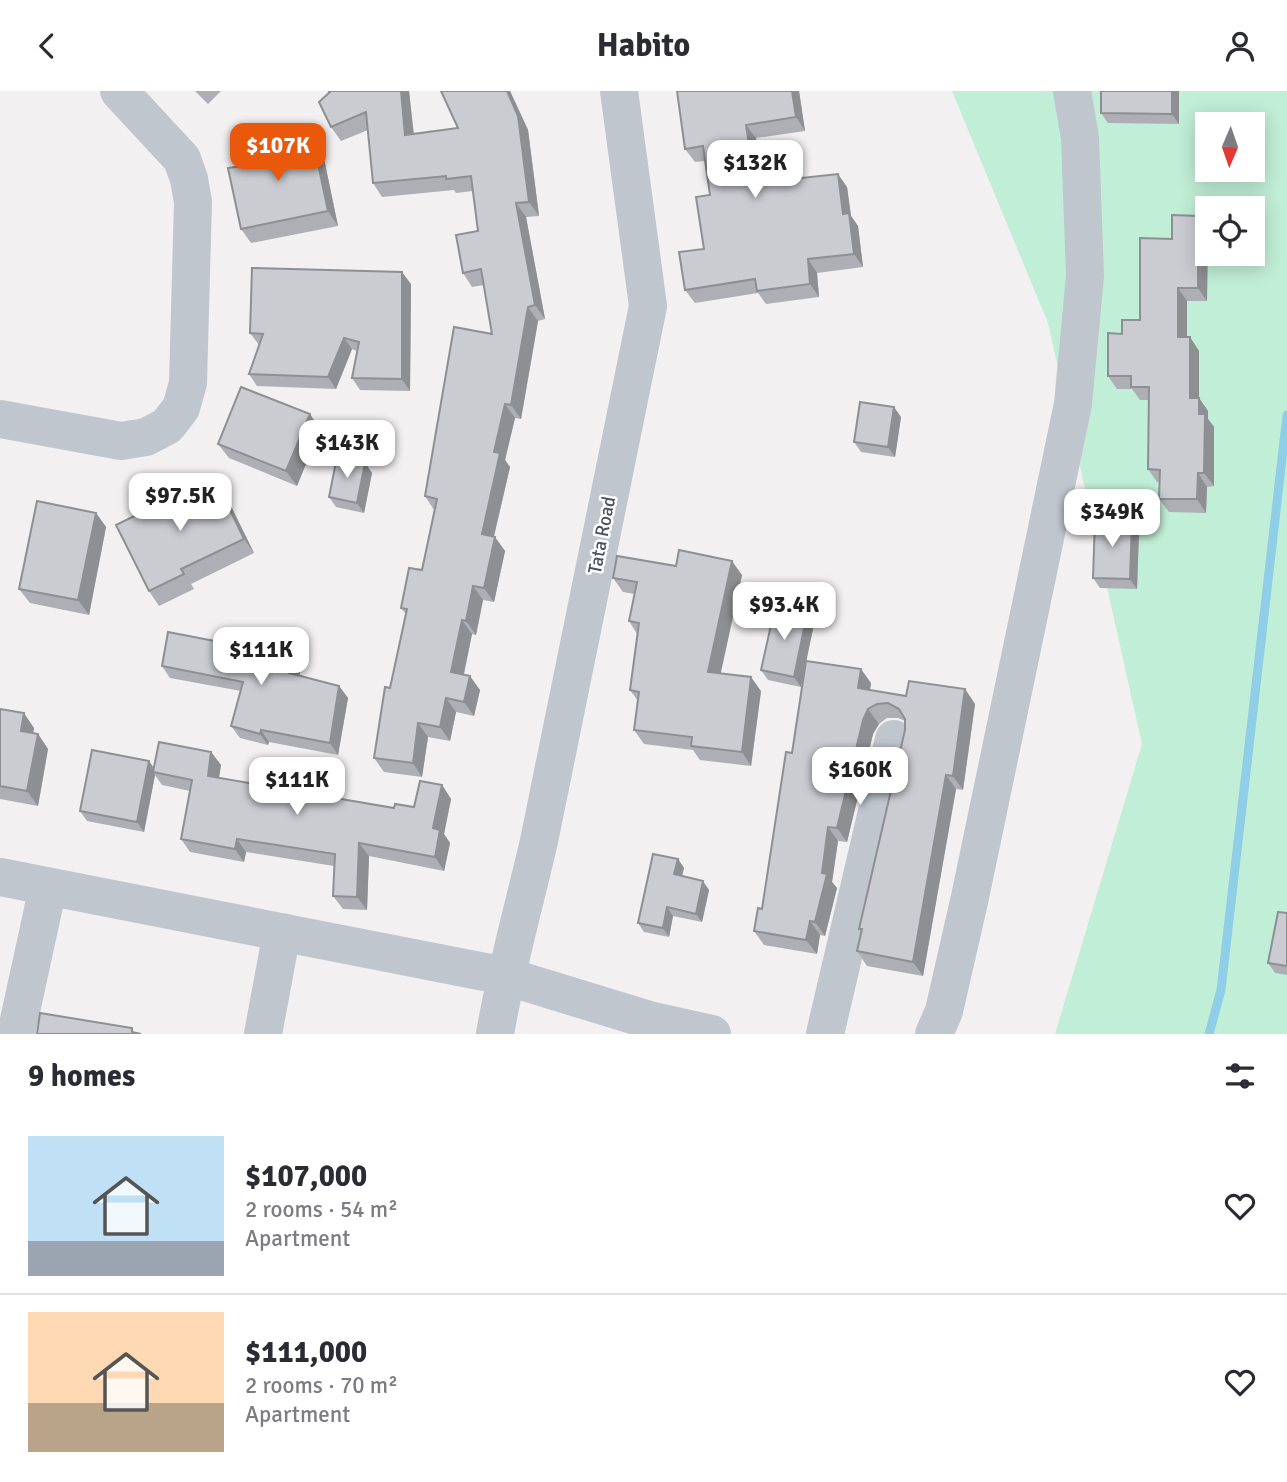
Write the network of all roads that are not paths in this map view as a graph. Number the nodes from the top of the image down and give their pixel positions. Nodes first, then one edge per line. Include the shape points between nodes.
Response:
1 (119, 91) edge
2 (618, 91) edge
3 (1072, 91) edge
4 (0, 419) edge
5 (894, 739) dead end
6 (0, 877) edge
7 (48, 887) junction
8 (282, 932) junction
9 (505, 976) junction
10 (16, 1034) edge
11 (263, 1034) edge
12 (495, 1034) edge
13 (712, 1034) edge
14 (825, 1034) edge
15 (934, 1034) edge

1 - 4 street via 182,159 189,179 193,202 188,383 181,408 157,432 121,441
2 - 9 street, Tata Road via 648,306 539,841
3 - 15 street via 1080,138 1085,276 1073,404 970,897 944,1010
5 - 14 street
6 - 7 street
7 - 8 street
7 - 10 street
8 - 9 street
8 - 11 street
9 - 12 street, Tata Road
9 - 13 street via 649,1020

